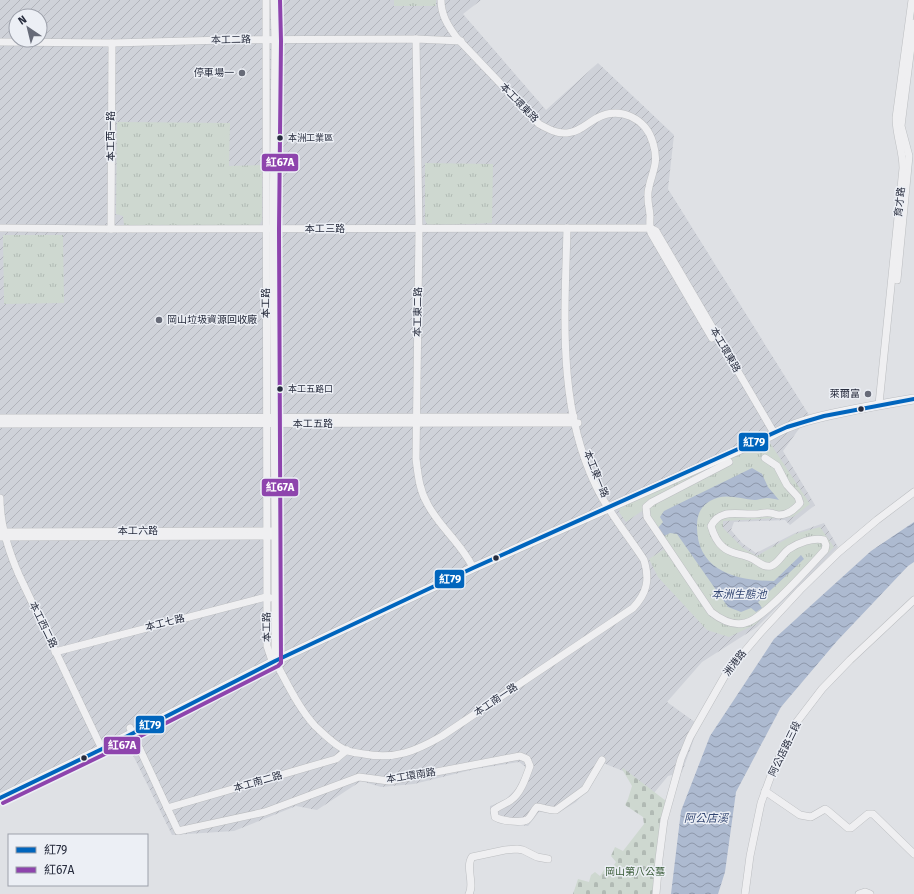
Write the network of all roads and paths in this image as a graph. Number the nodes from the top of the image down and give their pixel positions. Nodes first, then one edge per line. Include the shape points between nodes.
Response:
1 (266, 0) edge
2 (274, 0) edge
3 (441, 0) edge
4 (912, 0) edge
5 (912, 28) edge
6 (416, 39) junction
7 (266, 40) junction
8 (275, 41) junction
9 (461, 41) junction
10 (0, 42) edge
11 (112, 43) junction
12 (909, 157) edge
13 (0, 228) edge
14 (419, 228) junction
15 (567, 228) junction
16 (650, 228) junction
17 (111, 229) junction
18 (270, 229) junction
19 (914, 399) edge
20 (881, 404) junction
21 (0, 418) edge
22 (271, 421) junction
23 (417, 421) junction
24 (575, 421) junction
25 (0, 424) edge
26 (772, 432) junction
27 (766, 458) dead end
28 (729, 462) dead end
29 (914, 492) edge
30 (0, 498) edge
31 (607, 504) junction
32 (267, 533) junction
33 (275, 533) junction
34 (2, 534) edge
35 (472, 566) junction
36 (266, 597) junction
37 (275, 598) junction
38 (914, 600) edge
39 (56, 652) junction
40 (273, 658) junction
41 (131, 731) junction
42 (100, 746) junction
43 (347, 750) junction
44 (602, 760) dead end
45 (766, 791) junction
46 (0, 792) edge
47 (0, 798) edge
48 (167, 808) junction
49 (914, 854) edge
50 (548, 859) dead end
51 (469, 894) edge
52 (656, 894) edge
53 (745, 894) edge
54 (859, 894) edge
55 (870, 894) edge

1 - 7 street, 本工路
2 - 8 street, 本工路
3 - 9 street, 本工環東路 via 446,22
4 - 5 street, 育才路
5 - 12 street, 育才路 via 896,118 896,128
6 - 8 street, 本工二路
6 - 9 street, 本工二路
6 - 14 street, 本工東二路
7 - 8 street, 本工二路
7 - 11 street, 本工二路
7 - 18 street, 本工路
8 - 18 street, 本工路
9 - 16 street, 本工環東路 via 539,124 547,129 557,133 576,131 608,113 630,115 641,123 648,131 656,156 648,188
10 - 11 street, 本工二路
11 - 17 street, 本工西一路
12 - 20 street, 育才路
13 - 17 street, 本工三路
14 - 15 street, 本工三路
14 - 18 street, 本工三路
14 - 23 street, 本工東二路
15 - 16 street, 本工三路
15 - 24 street, 本工東一路 via 565,344 568,389
16 - 26 street, 本工環東路 via 656,231
17 - 18 street, 本工三路
18 - 22 street, 本工路
19 - 20 main road
20 - 26 main road via 815,418
21 - 22 street, 本工五路
22 - 23 street, 本工五路
22 - 25 street, 本工五路
22 - 32 street, 本工路
22 - 33 street, 本工路
23 - 24 street, 本工五路
23 - 35 street, 本工東二路 via 416,459 420,489 427,504
24 - 31 street, 本工東一路
26 - 31 main road
27 - 28 street via 777,466 787,485 798,497 800,502 796,508 780,515 770,512 728,513 714,519 711,526 713,533 728,551 770,566 788,550 801,543 817,538 824,540 826,545 825,550 784,593 753,620 744,624 720,619 710,612 646,513 646,507 652,502
29 - 52 street, 洲港路 via 839,552 762,630 727,672 690,736 681,759 664,820
30 - 34 street, 本工西二路
31 - 35 main road
31 - 43 street, 本工南一路 via 644,560 648,580 640,601 423,747 400,755 374,756
32 - 33 street, 本工六路
32 - 34 street, 本工六路
32 - 36 street, 本工路
33 - 37 street, 本工路
34 - 39 street, 本工西二路
35 - 40 main road
36 - 37 street, 本工七路
36 - 39 street, 本工七路
36 - 40 street, 本工路 via 267,646
37 - 40 street, 本工路
38 - 45 street, 阿公店路三段 via 822,689 796,723 773,770
39 - 42 street, 本工西二路
40 - 41 main road
40 - 43 street, 本工南一路 via 298,703 315,726
41 - 42 main road
41 - 48 street, 本工環南路
42 - 46 main road
42 - 47 main road
43 - 48 street, 本工南二路 via 336,759
44 - 48 street, 本工環南路 via 582,792 556,810 537,807 529,818 522,822 499,820 494,814 498,806 516,796 526,778 530,766 526,759 520,756 389,781 358,778 265,812 178,831
45 - 49 street via 800,815 810,816 828,810 848,828 868,814 873,814
45 - 53 street, 阿公店路三段 via 750,856
50 - 51 street via 516,849 472,857
54 - 55 street

